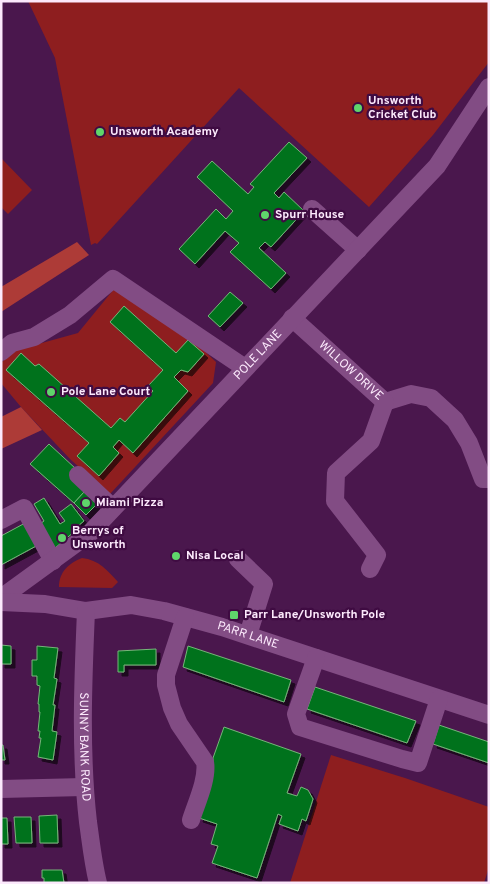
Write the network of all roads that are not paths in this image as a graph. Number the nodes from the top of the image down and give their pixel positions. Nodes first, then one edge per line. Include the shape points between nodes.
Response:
1 (489, 87) edge
2 (312, 209) dead end
3 (358, 250) junction
4 (292, 318) junction
5 (1, 352) edge
6 (245, 368) junction
7 (385, 402) junction
8 (78, 475) dead end
9 (489, 479) edge
10 (113, 508) junction
11 (1, 520) edge
12 (238, 559) dead end
13 (54, 561) junction
14 (370, 569) dead end
15 (1, 600) edge
16 (86, 611) junction
17 (185, 617) junction
18 (248, 635) junction
19 (316, 658) junction
20 (439, 699) junction
21 (489, 715) edge
22 (1, 788) edge
23 (84, 788) junction
24 (190, 820) dead end
25 (98, 883) edge

1 - 3 street, POLE LANE via 437,166
2 - 3 street
3 - 4 street, POLE LANE
4 - 6 street, POLE LANE
4 - 7 street, WILLOW DRIVE
5 - 6 street via 12,342 34,337 70,315 113,279
6 - 10 street, POLE LANE
7 - 9 street, WILLOW DRIVE via 411,394 431,398 455,420 469,443 483,479
7 - 14 street via 371,441 336,473 335,501 377,555
8 - 10 street
10 - 13 street, POLE LANE via 89,534
11 - 13 street via 24,508
12 - 18 street via 264,584
13 - 15 street, POLE LANE
15 - 16 street, PARR LANE
16 - 17 street, PARR LANE via 131,605
16 - 23 street, SUNNY BANK ROAD via 82,692
17 - 18 street, PARR LANE
17 - 24 street via 166,675 166,685 179,724 206,762 205,776
18 - 19 street, PARR LANE
19 - 20 street, PARR LANE
19 - 20 street via 296,714 300,727 418,763
20 - 21 street, PARR LANE
22 - 23 street
23 - 25 street, SUNNY BANK ROAD

